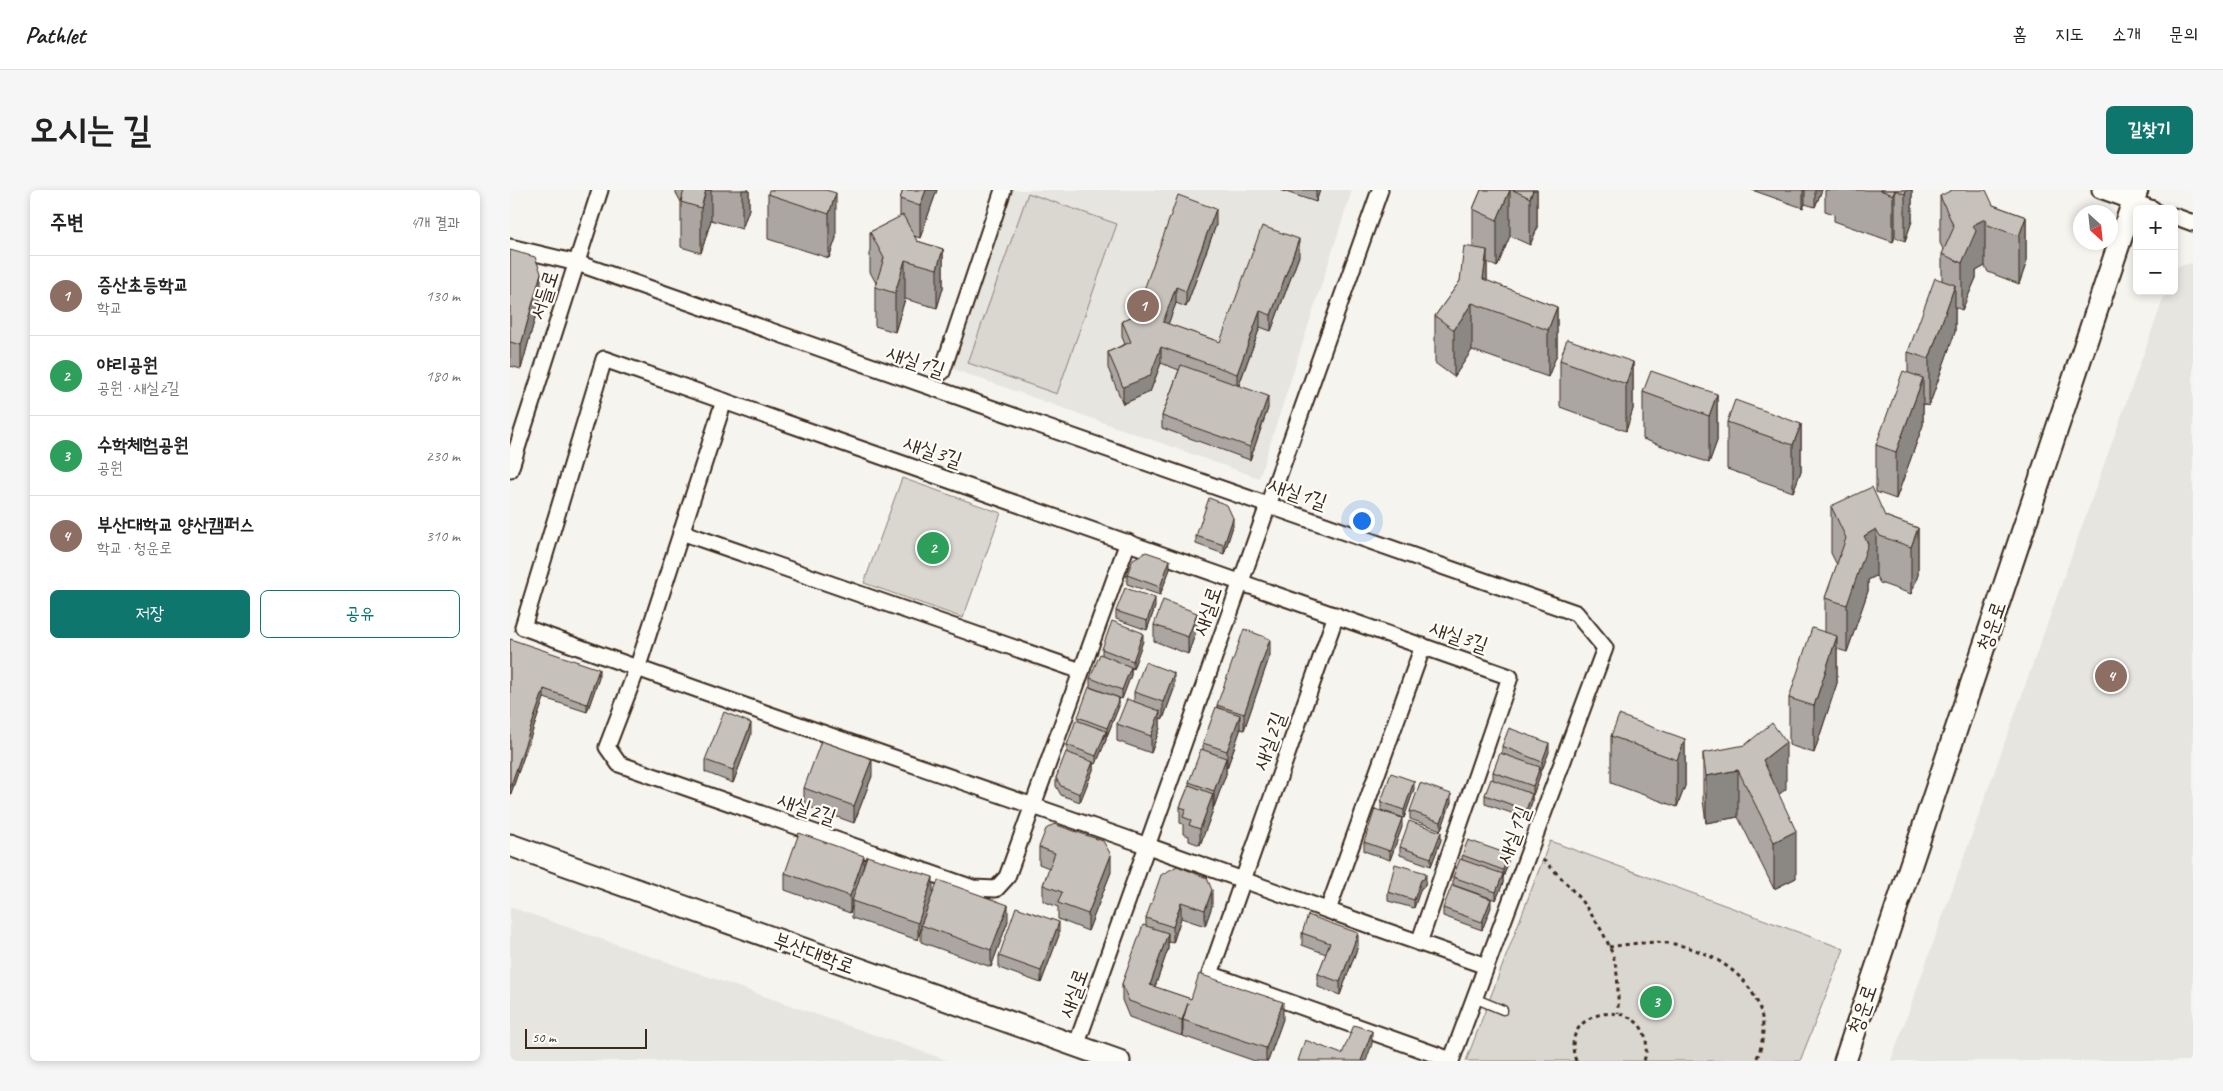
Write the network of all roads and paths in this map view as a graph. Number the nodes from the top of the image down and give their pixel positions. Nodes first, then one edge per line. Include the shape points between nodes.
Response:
1 (600, 190) edge
2 (1003, 190) edge
3 (1380, 190) edge
4 (2100, 190) edge
5 (2135, 196) edge
6 (2148, 205) edge
7 (2178, 217) edge
8 (2193, 223) edge
9 (510, 247) edge
10 (576, 263) junction
11 (942, 372) dead end
12 (724, 401) junction
13 (510, 470) edge
14 (1268, 505) junction
15 (681, 532) junction
16 (1128, 542) junction
17 (1240, 581) junction
18 (1336, 616) junction
19 (1423, 646) junction
20 (637, 669) junction
21 (1081, 671) junction
22 (1034, 807) junction
23 (510, 845) edge
24 (1147, 846) junction
25 (1543, 860) dead end
26 (1242, 880) junction
27 (1328, 910) junction
28 (1420, 943) junction
29 (1609, 947) junction
30 (1486, 966) junction
31 (1474, 998) junction
32 (1503, 1010) dead end
33 (1618, 1013) junction
34 (1076, 1046) junction
35 (1451, 1060) edge
36 (1119, 1061) edge
37 (1576, 1061) edge
38 (1644, 1061) edge
39 (1755, 1061) edge
40 (1845, 1061) edge

1 - 10 street, 서들로
2 - 11 street
3 - 14 street, 새실로
4 - 5 street
5 - 6 street
5 - 40 street, 청운로
7 - 8 street
9 - 10 street, 새실1길
10 - 13 street, 서들로
10 - 14 street, 새실1길
12 - 15 street
12 - 16 street, 새실3길
12 - 20 street, 새실3길 via 604,359 523,627
14 - 17 street, 새실로
14 - 30 street, 새실1길 via 1576,613 1605,648
15 - 20 street
15 - 21 street
16 - 17 street, 새실3길
16 - 21 street
17 - 18 street, 새실3길
17 - 24 street, 새실로
18 - 19 street, 새실3길
18 - 26 street, 새실2길
19 - 27 street
19 - 28 street, 새실3길 via 1510,677
20 - 22 street
20 - 22 street, 새실2길 via 606,747 618,764 963,885 996,889 1007,877
21 - 22 street, 새실2길
22 - 24 street
23 - 34 street, 부산대학로
24 - 26 street
24 - 34 street, 새실로
25 - 29 path via 1570,885
26 - 27 street
26 - 35 street, 새실1길 via 1210,974
27 - 28 street
28 - 30 street
29 - 33 path via 1614,956 1618,984
29 - 39 path via 1646,942 1674,944 1698,952 1733,971 1744,980 1758,1001 1763,1021 1763,1036
30 - 31 street, 새실1길
31 - 32 lane
31 - 35 street, 새실1길
33 - 37 path via 1600,1014 1585,1022 1574,1044
33 - 38 path via 1634,1021 1644,1036
34 - 36 street, 부산대학로

